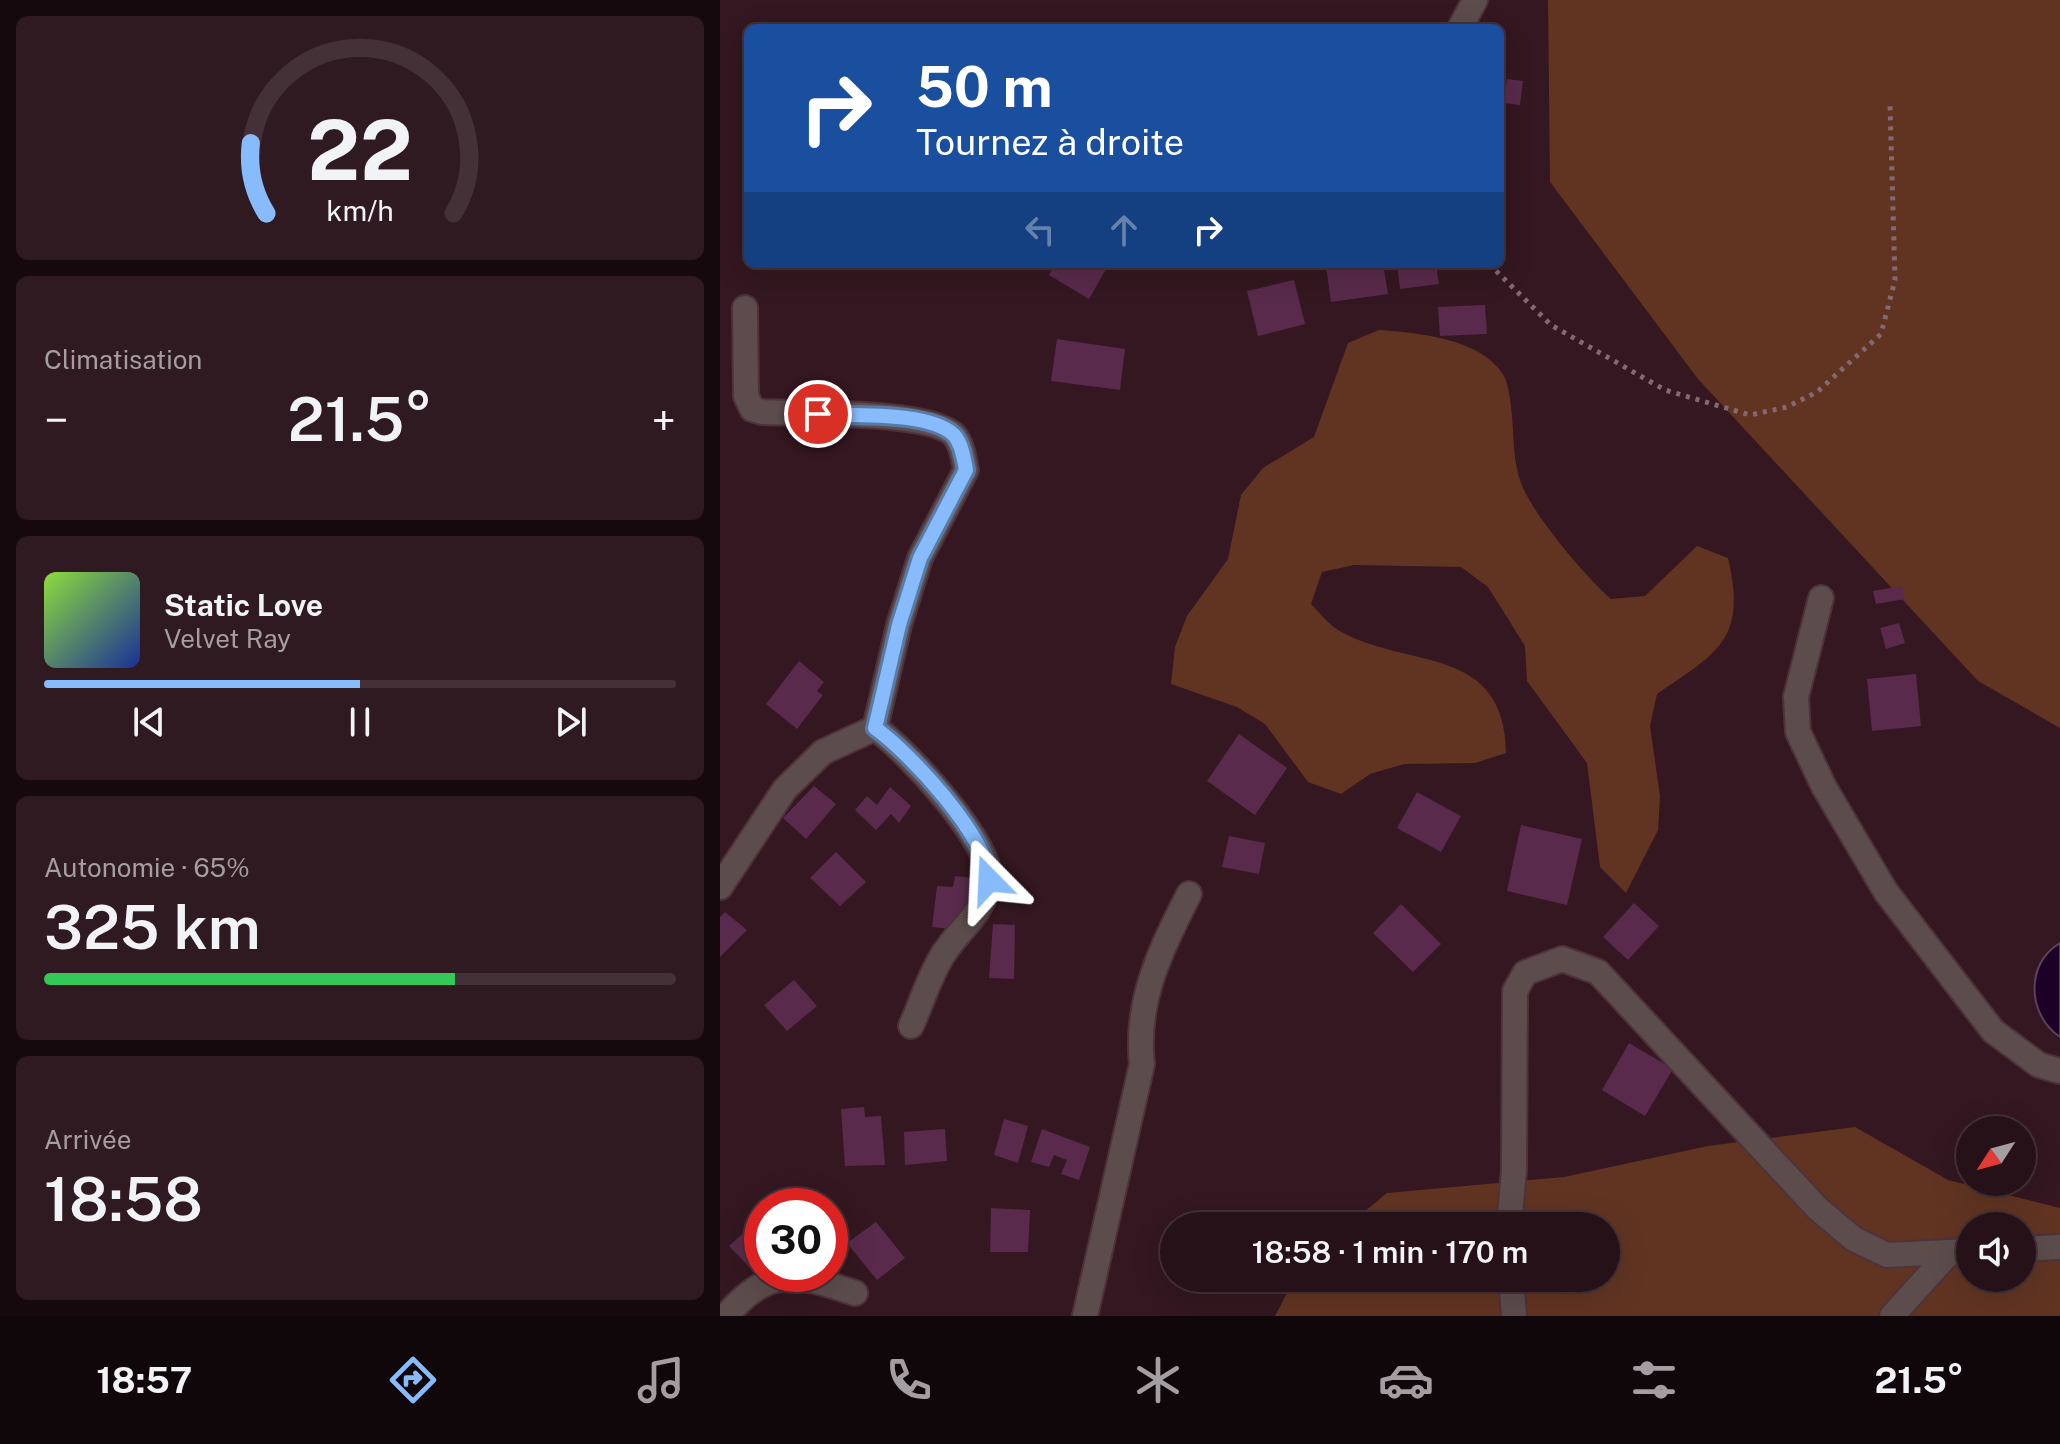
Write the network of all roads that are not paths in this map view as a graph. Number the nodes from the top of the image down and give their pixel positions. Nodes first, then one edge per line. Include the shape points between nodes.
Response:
1 (1475, 0) edge
2 (1462, 24) edge
3 (745, 308) dead end
4 (1821, 598) dead end
5 (875, 728) junction
6 (720, 887) edge
7 (1189, 894) dead end
8 (911, 1026) dead end
9 (2060, 1071) edge
10 (1510, 1212) edge
11 (2060, 1247) edge
12 (2036, 1248) edge
13 (1956, 1252) edge
14 (1956, 1256) edge
15 (1512, 1292) edge
16 (855, 1293) dead end
17 (726, 1316) edge
18 (1085, 1316) edge
19 (1514, 1316) edge
20 (1892, 1316) edge

1 - 2 street
3 - 5 street via 745,381 752,409 939,425 955,436 964,454 966,470 920,558
4 - 9 street via 1796,697 1798,732 1824,787 1886,892 1993,1031 2039,1065
5 - 6 street via 823,752 785,789
5 - 8 street via 915,762 955,812 989,869 977,915 943,954
7 - 18 street via 1145,995 1139,1038 1142,1064
10 - 13 street via 1515,991 1525,973 1562,959 1598,972 1818,1209 1854,1239 1887,1255
11 - 12 street
14 - 20 street
15 - 19 street
16 - 17 street via 804,1276 778,1279 747,1292

